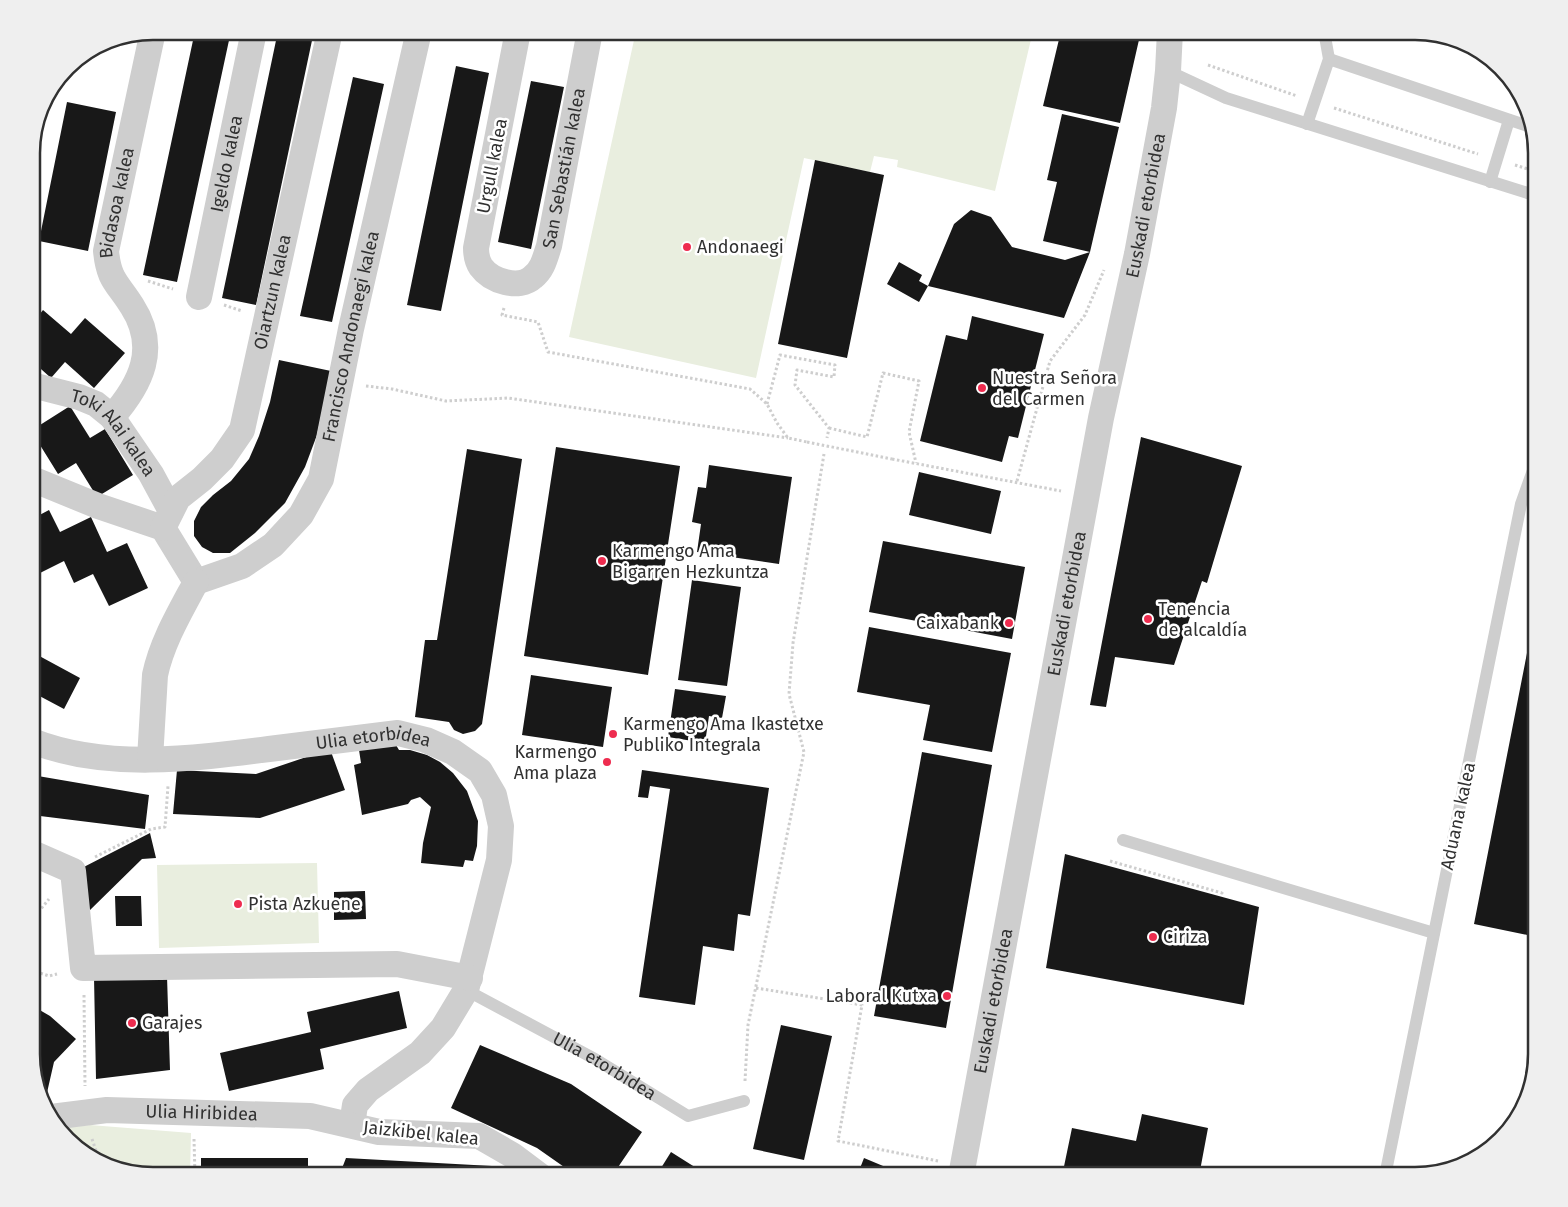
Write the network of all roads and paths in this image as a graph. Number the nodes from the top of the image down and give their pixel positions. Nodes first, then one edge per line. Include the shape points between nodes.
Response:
1 (151, 40) edge
2 (252, 40) edge
3 (328, 40) edge
4 (417, 40) edge
5 (516, 40) edge
6 (588, 40) edge
7 (1170, 40) edge
8 (1326, 40) edge
9 (1329, 59) junction
10 (1205, 64) dead end
11 (1168, 71) junction
12 (1314, 102) junction
13 (1510, 120) junction
14 (1307, 124) junction
15 (1524, 125) edge
16 (1497, 160) junction
17 (1528, 169) edge
18 (1490, 182) junction
19 (1528, 193) edge
20 (1137, 254) junction
21 (511, 283) junction
22 (199, 297) dead end
23 (40, 387) edge
24 (392, 389) dead end
25 (767, 404) junction
26 (112, 417) junction
27 (829, 428) junction
28 (788, 438) junction
29 (828, 438) dead end
30 (824, 454) dead end
31 (916, 463) junction
32 (1017, 481) junction
33 (40, 482) edge
34 (1528, 484) edge
35 (1087, 494) junction
36 (167, 519) junction
37 (196, 582) junction
38 (40, 744) edge
39 (150, 759) junction
40 (1122, 840) dead end
41 (40, 857) edge
42 (1110, 861) dead end
43 (1134, 868) dead end
44 (1434, 933) junction
45 (71, 971) junction
46 (40, 973) edge
47 (468, 984) junction
48 (756, 988) junction
49 (85, 1086) dead end
50 (744, 1101) joint
51 (58, 1115) edge
52 (352, 1125) junction
53 (194, 1142) dead end
54 (195, 1167) edge
55 (528, 1167) edge
56 (947, 1167) edge
57 (964, 1167) edge
58 (1387, 1167) edge

1 - 26 street, Bidasoa kalea via 106,251 112,279 133,307 145,332 146,354 140,377
2 - 22 street, Igeldo kalea
3 - 36 street, Oiartzun kalea via 242,430 222,459 178,498
4 - 37 street, Francisco Andonaegi kalea via 351,329 321,479 301,515 273,544 242,566
5 - 21 street, Urgull kalea via 476,248 476,257 482,268 495,278
6 - 21 street, San Sebastián kalea via 549,246 542,268 533,278 522,284
7 - 11 street, Euskadi etorbidea
8 - 9 lane
9 - 12 lane
9 - 13 lane
10 - 12 path
11 - 14 lane via 1226,98
11 - 20 street, Euskadi etorbidea
12 - 14 lane
12 - 16 path
13 - 15 lane
13 - 16 lane
14 - 18 lane
16 - 17 path
16 - 18 lane
18 - 19 lane
20 - 32 path via 1110,256 1086,315 1050,361
20 - 35 street, Euskadi etorbidea
21 - 25 path via 502,315 538,322 548,352 750,390
23 - 26 street, Toki Alai kalea via 96,404
24 - 28 path via 446,401 508,398
25 - 27 path via 780,355 835,365 834,377 797,370 795,385
25 - 28 path
26 - 36 street, Toki Alai kalea via 151,474
27 - 29 path
27 - 31 path via 867,437 883,373 919,381 908,432
28 - 31 path, bridge
30 - 48 path via 792,643 789,694 804,752
31 - 32 path
32 - 35 path
33 - 36 street via 98,506
34 - 44 lane, Aduana kalea via 1521,504
35 - 57 street, Euskadi etorbidea
36 - 37 street, Toki Alai kalea
37 - 39 street via 157,665
38 - 39 street, Ulia etorbidea via 112,759
39 - 47 street, Ulia etorbidea via 213,756 398,733 426,740 453,752 480,771 494,795 501,826 499,860
40 - 44 lane
41 - 45 street via 73,871
42 - 43 path
44 - 58 lane, Aduana kalea
45 - 46 path via 50,976
45 - 47 street via 397,964
45 - 49 path
47 - 50 lane, Ulia etorbidea via 688,1116
47 - 52 street, Ulia etorbidea via 443,1028 420,1053 368,1090 355,1105
48 - 50 path via 748,1024
48 - 56 path via 862,1006 838,1140
51 - 52 street, Ulia Hiribidea via 107,1110 310,1116
52 - 55 street, Jaizkibel kalea via 379,1132 479,1136
53 - 54 path

